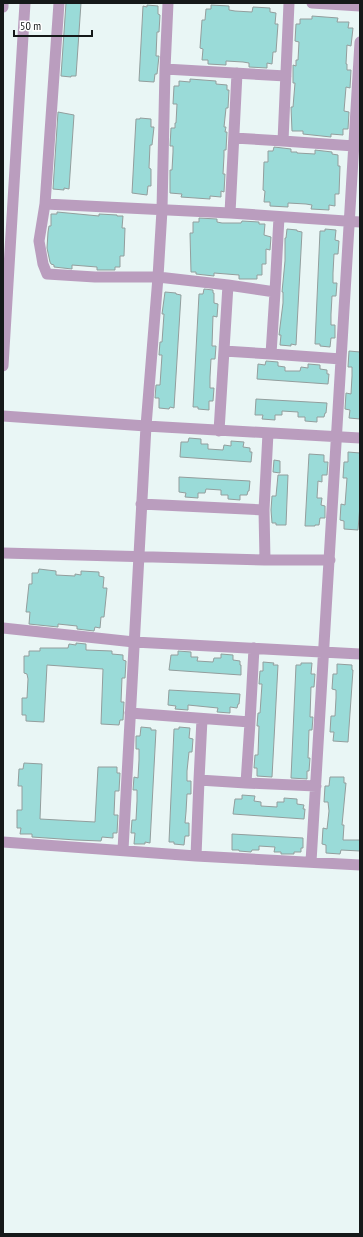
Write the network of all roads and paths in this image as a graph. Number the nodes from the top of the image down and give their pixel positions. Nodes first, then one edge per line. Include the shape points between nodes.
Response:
1 (3, 3) edge
2 (26, 3) edge
3 (59, 3) edge
4 (168, 3) edge
5 (289, 3) edge
6 (312, 3) edge
7 (360, 6) edge
8 (3, 7) edge
9 (360, 42) edge
10 (165, 69) junction
11 (237, 73) junction
12 (286, 76) junction
13 (234, 138) junction
14 (282, 141) junction
15 (354, 146) junction
16 (8, 200) edge
17 (45, 204) junction
18 (162, 210) junction
19 (230, 213) junction
20 (279, 217) junction
21 (355, 221) edge
22 (6, 270) edge
23 (158, 277) junction
24 (228, 285) junction
25 (275, 292) junction
26 (224, 351) junction
27 (271, 354) junction
28 (341, 359) junction
29 (3, 366) edge
30 (3, 416) edge
31 (146, 426) junction
32 (219, 430) junction
33 (268, 433) junction
34 (337, 437) junction
35 (360, 438) edge
36 (142, 504) junction
37 (264, 510) junction
38 (3, 553) edge
39 (139, 557) junction
40 (265, 560) junction
41 (330, 560) junction
42 (3, 628) edge
43 (134, 642) junction
44 (254, 648) junction
45 (324, 652) junction
46 (360, 654) edge
47 (130, 713) junction
48 (202, 718) junction
49 (250, 722) junction
50 (199, 780) junction
51 (246, 782) junction
52 (316, 786) junction
53 (3, 842) edge
54 (123, 850) junction
55 (196, 856) junction
56 (311, 862) junction
57 (360, 865) edge

1 - 8 street
2 - 16 street
3 - 17 street
4 - 10 street
5 - 12 street
6 - 7 street
9 - 15 street
10 - 11 street
10 - 18 street
11 - 12 street
11 - 13 street
12 - 14 street
13 - 14 street
13 - 19 street
14 - 15 street
15 - 21 street
16 - 22 street
17 - 18 street
17 - 23 street via 39,241 47,274
18 - 19 street
18 - 23 street
19 - 20 street
20 - 21 street
20 - 25 street
21 - 28 street
22 - 29 street
23 - 24 street
23 - 31 street
24 - 25 street
24 - 26 street
25 - 27 street
26 - 27 street
26 - 32 street
27 - 28 street
28 - 34 street
30 - 31 street
31 - 32 street
31 - 36 street
32 - 33 street
33 - 34 street
33 - 37 street
34 - 35 street
34 - 41 street
36 - 37 street
36 - 39 street
37 - 40 street
38 - 39 street
39 - 40 street
39 - 43 street
40 - 41 street
41 - 45 street
42 - 43 street
43 - 44 street
43 - 47 street
44 - 45 street
44 - 49 street
45 - 46 street
45 - 52 street
47 - 48 street
47 - 54 street
48 - 49 street
48 - 50 street
49 - 51 street
50 - 51 street
50 - 55 street
51 - 52 street
52 - 56 street
53 - 54 street
54 - 55 street
55 - 56 street
56 - 57 street

